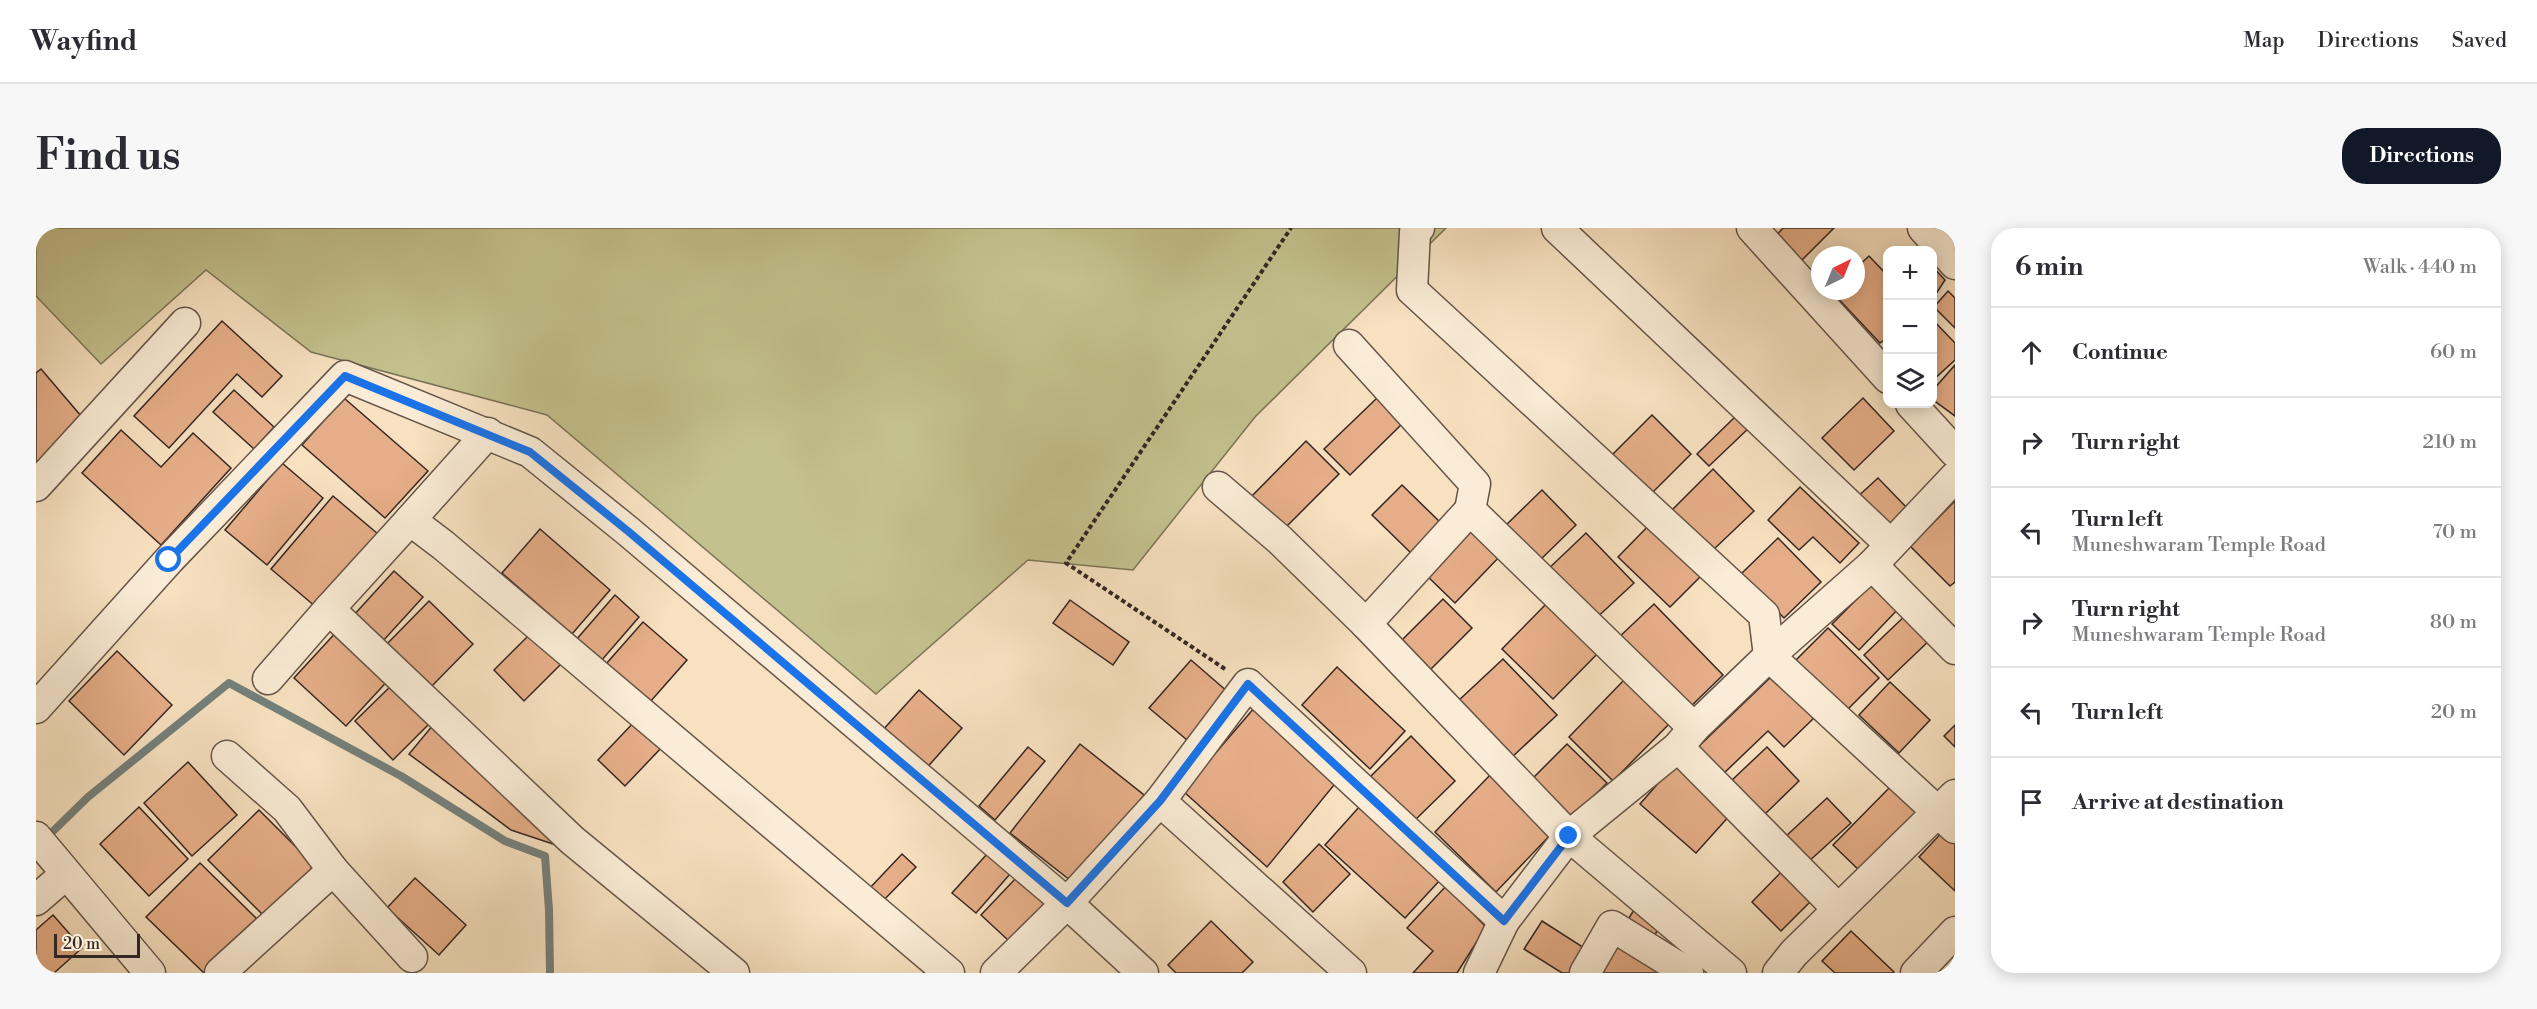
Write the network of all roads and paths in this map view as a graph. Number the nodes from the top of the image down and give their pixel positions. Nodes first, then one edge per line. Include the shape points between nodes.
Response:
1 (1291, 228) edge
2 (1419, 228) edge
3 (1557, 228) edge
4 (1752, 228) edge
5 (1923, 228) edge
6 (1955, 264) edge
7 (185, 323) dead end
8 (1349, 345) dead end
9 (1883, 374) edge
10 (1914, 408) edge
11 (488, 433) junction
12 (1955, 471) edge
13 (36, 486) edge
14 (1218, 487) dead end
15 (1470, 510) junction
16 (410, 520) junction
17 (1881, 554) junction
18 (329, 609) junction
19 (1366, 624) junction
20 (1955, 649) edge
21 (1769, 656) junction
22 (268, 679) dead end
23 (1248, 684) junction
24 (36, 708) edge
25 (1686, 737) junction
26 (227, 756) dead end
27 (1160, 801) junction
28 (1949, 812) edge
29 (1569, 836) junction
30 (51, 855) edge
31 (333, 870) junction
32 (36, 900) edge
33 (1067, 903) junction
34 (1838, 909) junction
35 (1504, 921) junction
36 (1955, 932) edge
37 (412, 957) dead end
38 (150, 973) edge
39 (220, 973) edge
40 (734, 973) edge
41 (949, 973) edge
42 (996, 973) edge
43 (1143, 973) edge
44 (1351, 973) edge
45 (1479, 973) edge
46 (1586, 973) edge
47 (1688, 973) edge
48 (1731, 973) edge
49 (1778, 973) edge
50 (1916, 973) edge

1 - 23 path via 1066,562
2 - 21 street via 1415,232 1412,290 1764,615
3 - 17 street
4 - 9 street
5 - 6 street
7 - 13 street
8 - 15 street via 1475,484
10 - 12 street
11 - 16 street
11 - 24 street via 345,376 169,560
11 - 33 street via 530,452 629,532
12 - 17 street
14 - 19 street via 1280,540
15 - 19 street
15 - 25 street
16 - 18 street
16 - 41 street
17 - 20 street
17 - 21 street
18 - 22 street
18 - 40 street via 572,840
19 - 29 street
21 - 25 street
21 - 28 street
23 - 27 street
23 - 35 street
25 - 29 street
25 - 34 street
26 - 31 street via 287,809
27 - 33 street
27 - 44 street
28 - 34 street
29 - 35 street
29 - 48 street
30 - 32 street
30 - 38 street
31 - 37 street
31 - 39 street
33 - 42 street
33 - 43 street
34 - 49 street
35 - 45 street
36 - 50 street
46 - 47 street via 1612,926

